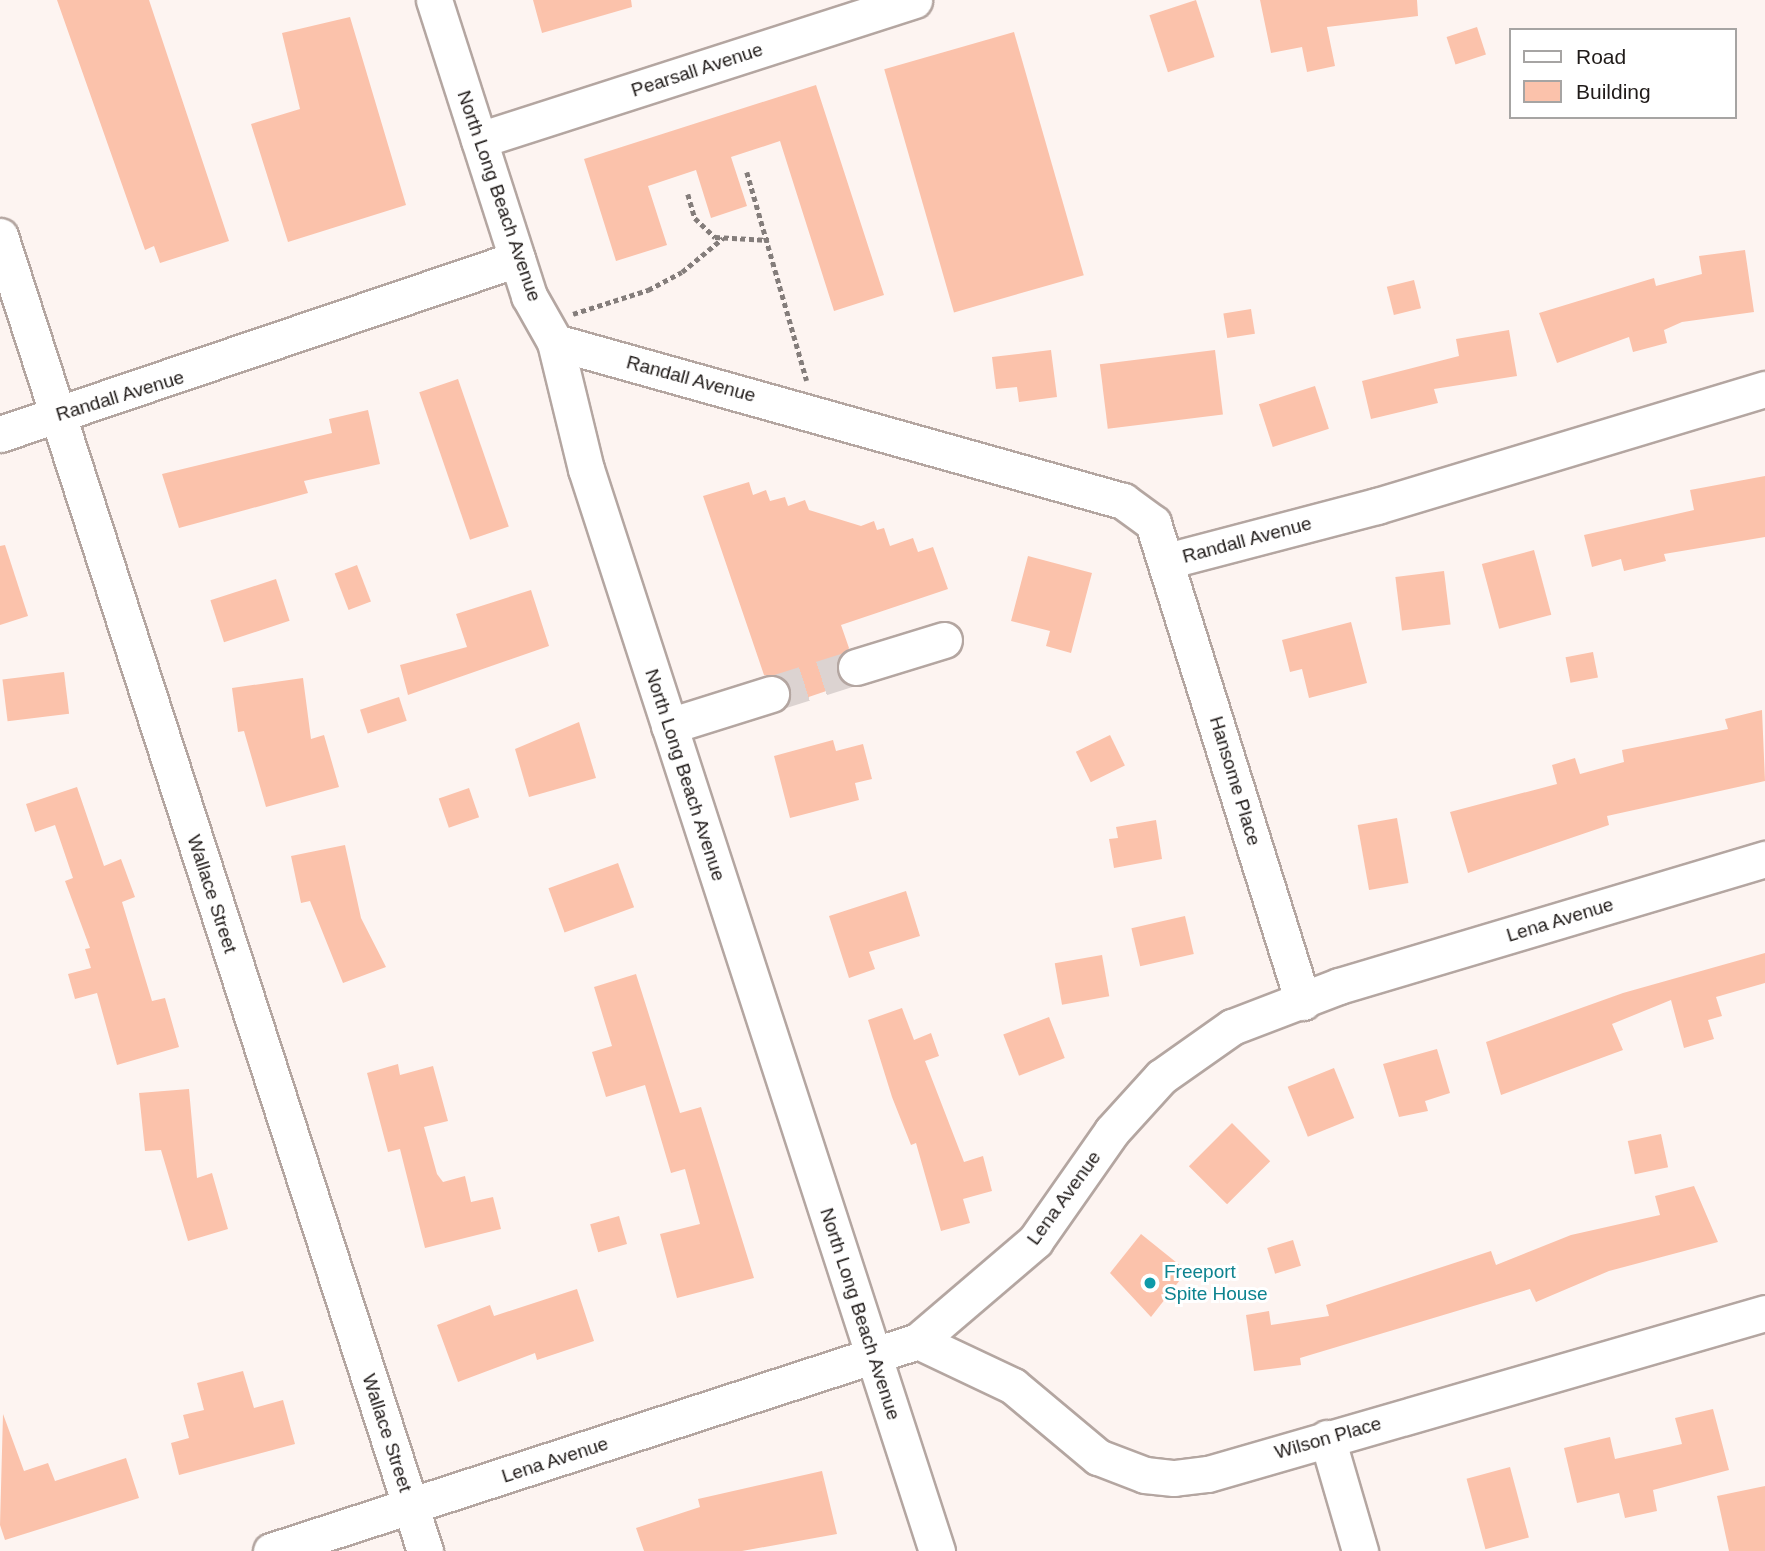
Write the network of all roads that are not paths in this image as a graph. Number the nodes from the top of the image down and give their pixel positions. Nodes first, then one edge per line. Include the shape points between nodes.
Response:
1 (434, 0) edge
2 (914, 0) edge
3 (479, 140) junction
4 (0, 236) edge
5 (517, 259) junction
6 (564, 328) junction
7 (1765, 390) edge
8 (58, 415) junction
9 (0, 434) edge
10 (1167, 561) junction
11 (944, 640) dead end
12 (856, 667) tunnel mouth
13 (771, 694) tunnel mouth
14 (669, 726) junction
15 (1765, 859) edge
16 (1303, 1002) junction
17 (1765, 1313) edge
18 (918, 1341) junction
19 (874, 1356) junction
20 (1327, 1438) junction
21 (410, 1506) junction
22 (271, 1551) edge
23 (425, 1551) edge
24 (937, 1551) edge
25 (1360, 1551) edge

1 - 3 street, North Long Beach Avenue
2 - 3 street, Pearsall Avenue
3 - 5 street, North Long Beach Avenue
4 - 8 street, Wallace Street
5 - 6 street, North Long Beach Avenue
5 - 8 street, Randall Avenue
6 - 10 street, Randall Avenue via 1123,501 1153,523
6 - 14 street, North Long Beach Avenue via 563,394
7 - 10 street, Randall Avenue via 1377,506
8 - 9 street, Randall Avenue
8 - 21 street, Wallace Street
10 - 16 street, Hansome Place
11 - 12 street
13 - 14 street
14 - 19 street, North Long Beach Avenue
15 - 16 street, Lena Avenue
16 - 18 street, Lena Avenue via 1232,1027 1161,1076 1112,1132 1035,1241
17 - 20 street, Wilson Place
18 - 19 street, Lena Avenue
18 - 20 street, Wilson Place via 1013,1386 1098,1457 1145,1475 1208,1474
19 - 21 street, Lena Avenue
19 - 24 street, North Long Beach Avenue
20 - 25 street
21 - 22 street, Lena Avenue
21 - 23 street, Wallace Street

